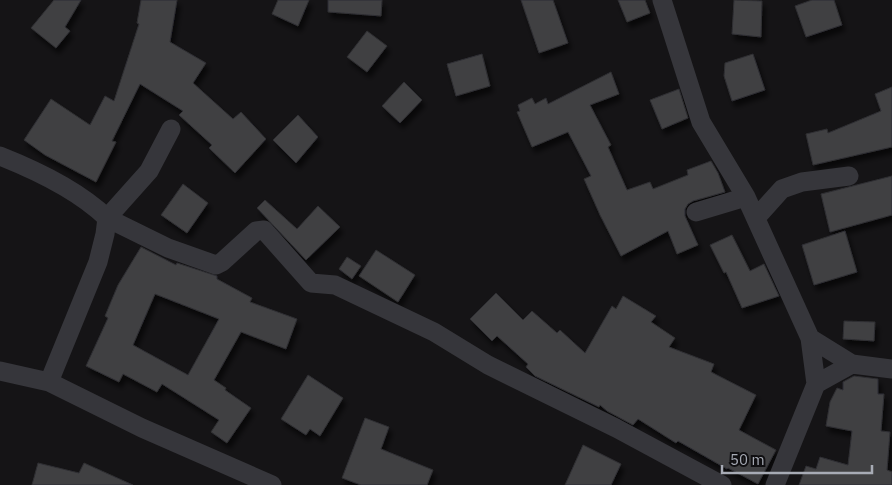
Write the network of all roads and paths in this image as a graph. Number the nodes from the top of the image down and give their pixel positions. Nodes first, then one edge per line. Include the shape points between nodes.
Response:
1 (662, 0) edge
2 (171, 129) dead end
3 (0, 156) edge
4 (849, 176) dead end
5 (746, 197) junction
6 (696, 212) dead end
7 (107, 218) junction
8 (756, 218) junction
9 (810, 338) junction
10 (852, 364) junction
11 (892, 369) edge
12 (0, 371) edge
13 (49, 382) junction
14 (816, 384) junction
15 (272, 485) edge
16 (722, 485) edge
17 (775, 485) edge

1 - 5 street via 701,122
2 - 7 street via 149,171
3 - 7 street via 30,168 92,204
4 - 8 street via 802,182 782,189
5 - 6 street
5 - 8 street
7 - 13 street via 98,262
7 - 16 street via 168,248 216,265 256,232 264,230 311,283 335,285 434,332 488,365
8 - 9 street
9 - 10 street
9 - 14 street
10 - 11 street
10 - 14 street
12 - 13 street
13 - 15 street via 142,428
14 - 17 street

